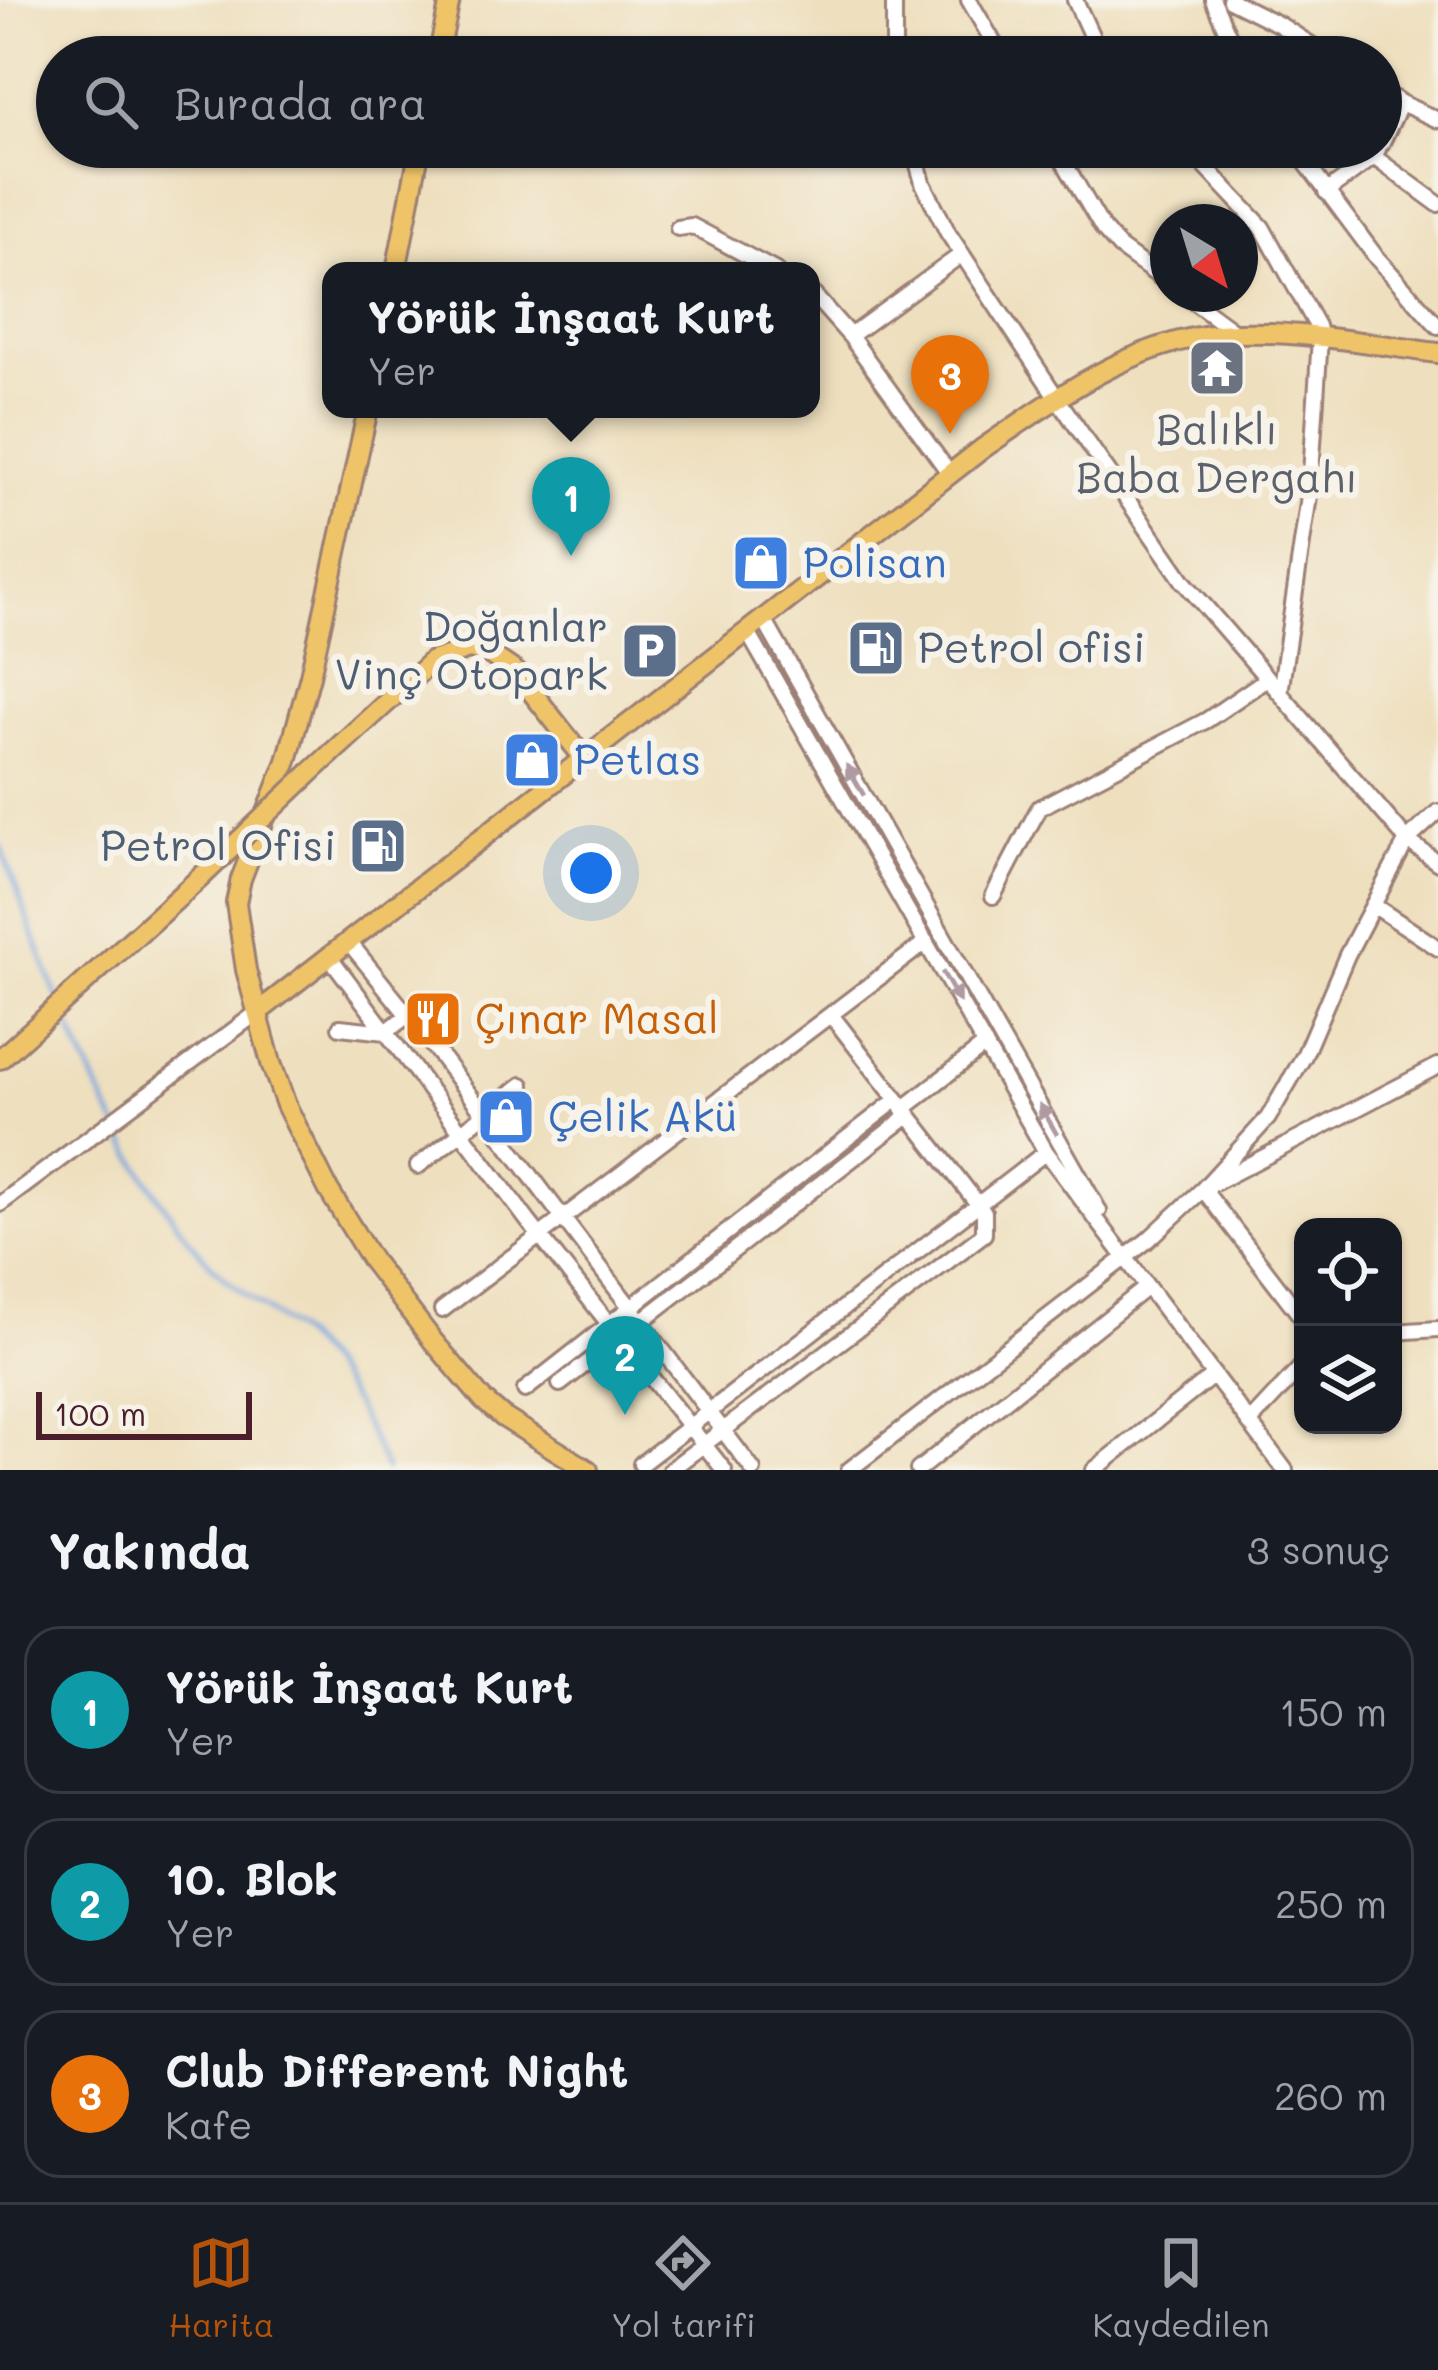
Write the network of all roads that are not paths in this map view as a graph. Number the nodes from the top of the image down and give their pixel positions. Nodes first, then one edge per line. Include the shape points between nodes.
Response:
1 (450, 0) edge
2 (894, 0) edge
3 (969, 0) edge
4 (1075, 0) edge
5 (1213, 0) edge
6 (1230, 0) edge
7 (442, 36) edge
8 (894, 36) edge
9 (990, 36) edge
10 (1091, 36) edge
11 (1229, 36) edge
12 (1297, 36) edge
13 (1402, 103) edge
14 (1438, 120) edge
15 (416, 168) edge
16 (919, 168) edge
17 (1067, 168) edge
18 (1209, 168) edge
19 (1309, 168) edge
20 (1355, 168) edge
21 (1399, 168) edge
22 (1326, 192) junction
23 (1438, 204) edge
24 (678, 228) dead end
25 (962, 254) junction
26 (398, 262) edge
27 (759, 262) edge
28 (1150, 270) edge
29 (820, 302) edge
30 (1207, 312) edge
31 (1438, 326) edge
32 (1236, 333) junction
33 (850, 336) junction
34 (1320, 338) junction
35 (1438, 353) edge
36 (1057, 398) junction
37 (366, 418) edge
38 (950, 474) junction
39 (763, 618) junction
40 (747, 631) junction
41 (1268, 678) junction
42 (1280, 693) junction
43 (583, 757) junction
44 (1438, 812) edge
45 (1407, 840) junction
46 (1438, 863) edge
47 (993, 896) dead end
48 (1373, 905) junction
49 (348, 941) junction
50 (926, 942) junction
51 (1438, 948) edge
52 (329, 956) junction
53 (258, 1012) junction
54 (408, 1015) junction
55 (832, 1016) junction
56 (340, 1027) dead end
57 (386, 1032) junction
58 (985, 1045) junction
59 (5, 1054) edge
60 (1438, 1066) edge
61 (522, 1085) dead end
62 (902, 1109) junction
63 (484, 1114) junction
64 (461, 1132) junction
65 (1046, 1153) junction
66 (418, 1166) dead end
67 (1203, 1189) junction
68 (0, 1204) edge
69 (978, 1205) junction
70 (563, 1218) junction
71 (540, 1236) junction
72 (1125, 1258) junction
73 (1147, 1287) junction
74 (630, 1307) junction
75 (1294, 1307) edge
76 (442, 1310) dead end
77 (641, 1322) junction
78 (609, 1324) junction
79 (1438, 1329) edge
80 (1402, 1331) edge
81 (620, 1338) junction
82 (1214, 1375) junction
83 (1294, 1375) edge
84 (560, 1384) dead end
85 (525, 1390) dead end
86 (709, 1412) junction
87 (1250, 1422) junction
88 (690, 1426) junction
89 (723, 1430) junction
90 (704, 1444) junction
91 (641, 1464) dead end
92 (587, 1470) edge
93 (670, 1470) edge
94 (724, 1470) edge
95 (753, 1470) edge
96 (849, 1470) edge
97 (918, 1470) edge
98 (1094, 1470) edge
99 (1285, 1470) edge

1 - 7 main road
2 - 8 street
3 - 9 street
4 - 10 street
5 - 11 street
6 - 12 street
13 - 14 street
15 - 26 main road
16 - 25 street
17 - 28 street via 1102,229
18 - 34 street via 1262,227
19 - 22 street
20 - 22 street
21 - 23 street
22 - 31 street
24 - 27 street via 692,226
25 - 33 street
25 - 36 street
29 - 33 street
30 - 32 street
32 - 34 main road
32 - 36 main road via 1163,346
33 - 38 street
34 - 35 main road
34 - 42 street via 1310,489
36 - 38 main road
36 - 41 street via 1184,582
37 - 53 main road via 287,761 236,903
38 - 39 main road
39 - 40 main road
72 -> 39 street
40 - 43 main road
40 - 50 street
41 - 42 street
41 - 47 street via 1207,720 1039,808
42 - 45 street
43 - 49 main road
43 - 59 main road, bridge via 516,672 488,653 450,653 422,669
44 - 45 street
45 - 46 street
45 - 48 street
48 - 51 street
48 - 67 street via 1268,1118
49 - 52 main road
49 - 54 street
50 - 55 street
50 -> 58 street
52 - 53 main road
52 - 57 street
53 - 68 street
53 - 92 main road via 286,1105 372,1261 484,1400
54 - 57 street
54 - 63 street
55 - 62 street
55 - 70 street
56 - 57 street
57 - 64 street
58 - 62 street
58 - 65 street
60 - 67 street
61 - 63 street
62 - 69 street
62 - 74 street
62 - 77 street
63 - 64 street
63 - 70 street
64 - 66 street
64 - 71 street
65 - 69 street
65 - 72 street
67 - 72 street
67 - 75 street
69 - 86 street
69 - 89 street via 984,1234
70 - 71 street
70 - 74 street
71 - 76 street
71 - 78 street
72 - 73 street
72 - 96 street
73 - 82 street
73 - 97 street
74 - 77 street
74 - 78 street
77 - 81 street
77 - 86 street
78 - 81 street
78 - 85 street
79 - 80 street
81 - 84 street
81 - 88 street
82 - 87 street
82 - 98 street
83 - 87 street
86 - 88 street
86 - 89 street
87 - 99 street
88 - 90 street
88 - 91 street
89 - 90 street
89 - 95 street
90 - 93 street
90 - 94 street

